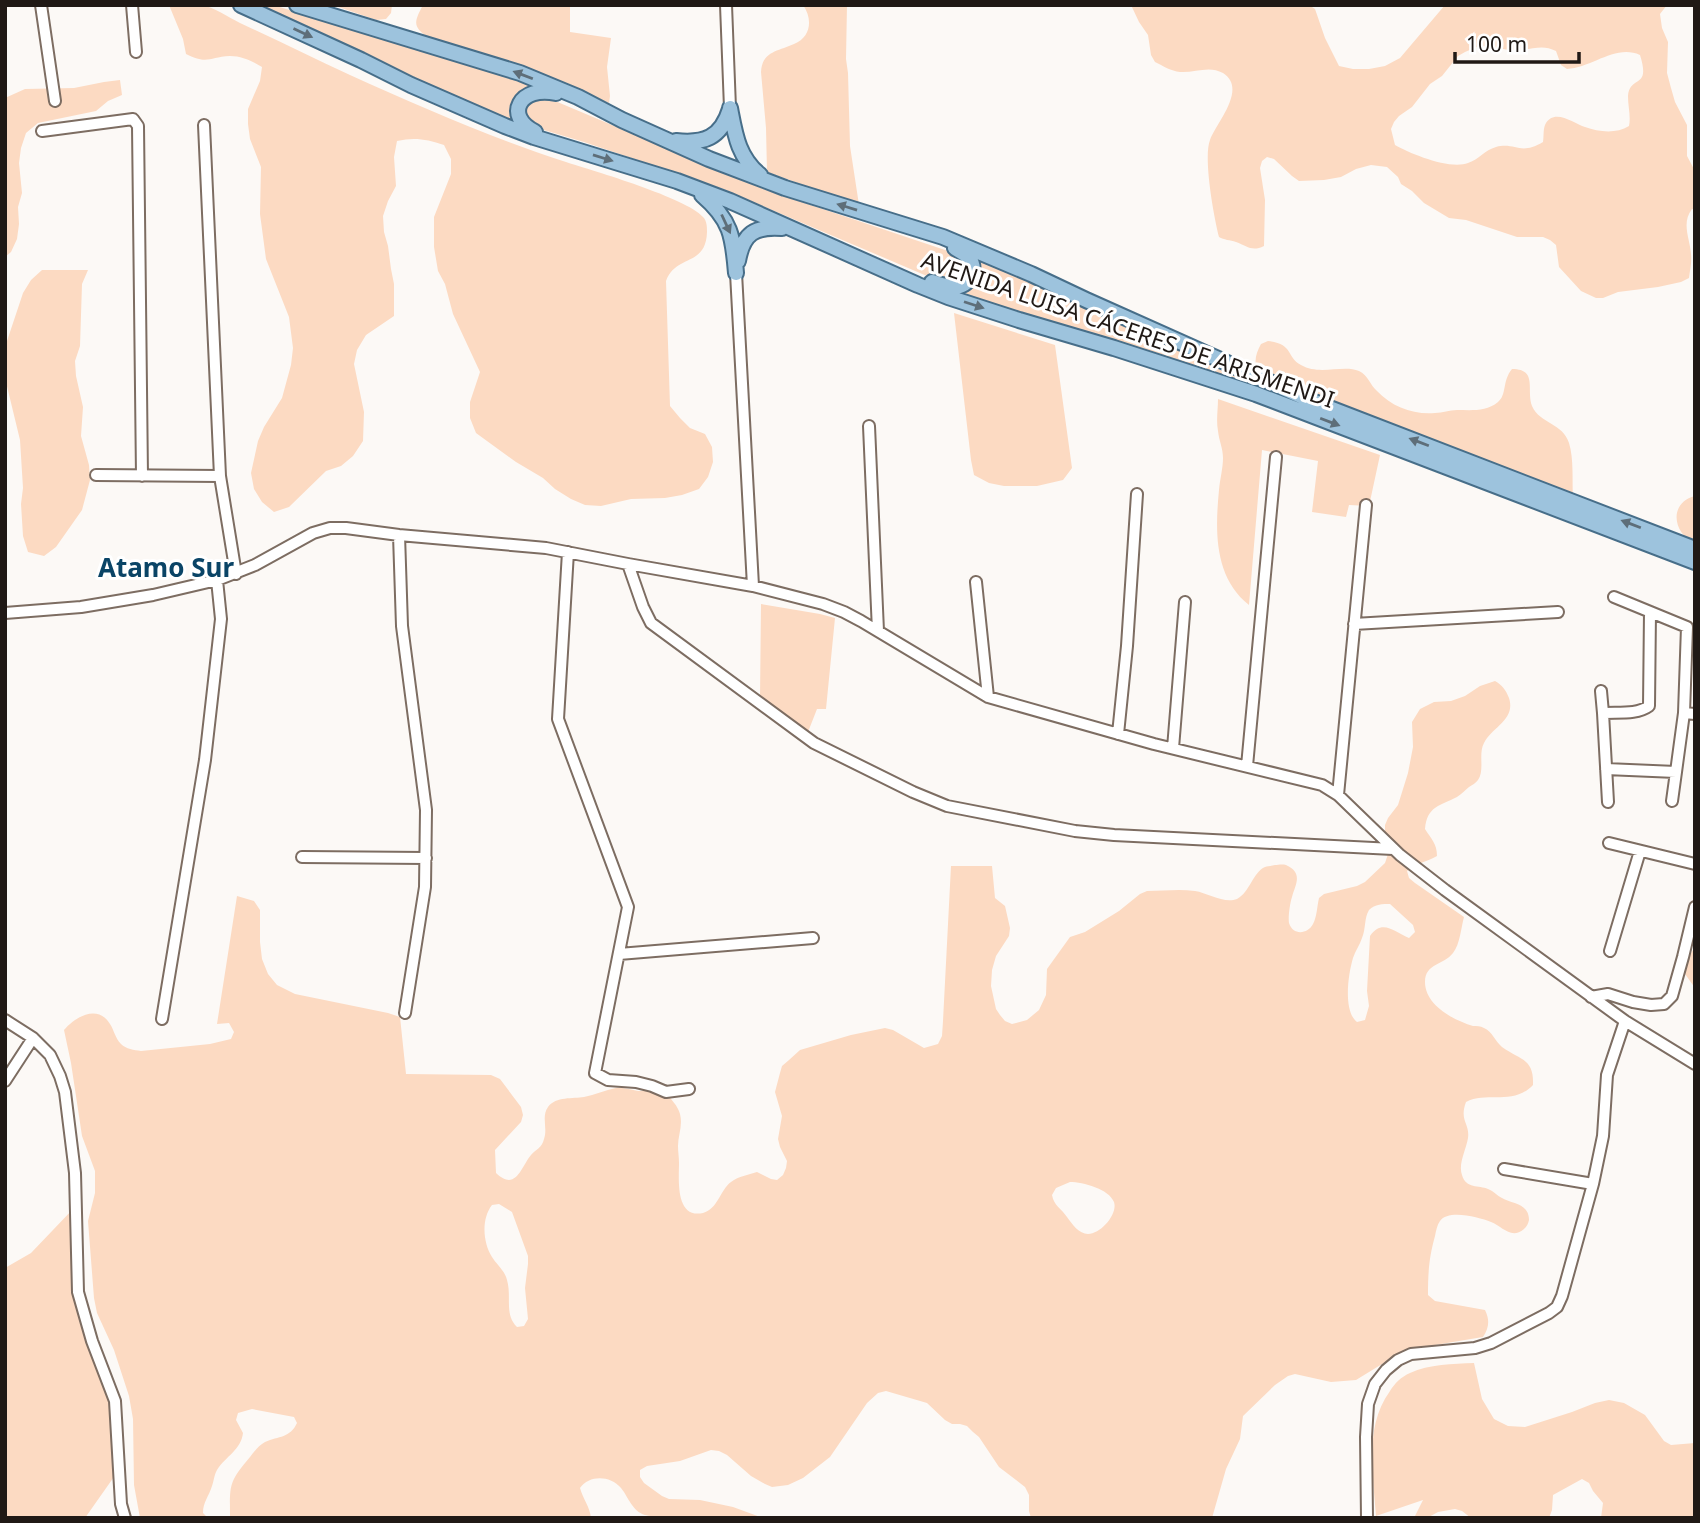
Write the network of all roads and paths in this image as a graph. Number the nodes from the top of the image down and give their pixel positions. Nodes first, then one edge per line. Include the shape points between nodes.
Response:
1 (41, 5) edge
2 (132, 5) edge
3 (241, 5) edge
4 (297, 5) edge
5 (726, 5) edge
6 (136, 52) dead end
7 (578, 97) junction
8 (55, 101) dead end
9 (730, 108) junction
10 (204, 125) dead end
11 (42, 131) dead end
12 (664, 140) junction
13 (564, 146) junction
14 (766, 181) junction
15 (693, 187) junction
16 (873, 215) junction
17 (791, 228) junction
18 (819, 241) junction
19 (736, 273) junction
20 (869, 426) dead end
21 (1276, 457) dead end
22 (96, 475) dead end
23 (142, 476) junction
24 (220, 476) junction
25 (1137, 494) dead end
26 (1366, 505) dead end
27 (399, 535) junction
28 (1695, 549) edge
29 (568, 552) junction
30 (1695, 562) edge
31 (628, 564) junction
32 (236, 574) junction
33 (217, 580) junction
34 (976, 582) dead end
35 (753, 586) junction
36 (1614, 597) dead end
37 (1185, 602) dead end
38 (1558, 612) dead end
39 (1650, 612) junction
40 (5, 613) edge
41 (1354, 624) junction
42 (1691, 629) edge
43 (878, 631) junction
44 (1601, 691) dead end
45 (988, 697) junction
46 (1603, 713) junction
47 (1690, 713) edge
48 (1118, 734) junction
49 (1173, 748) junction
50 (1247, 766) junction
51 (1606, 769) junction
52 (1676, 772) junction
53 (1338, 795) junction
54 (1672, 801) dead end
55 (1608, 802) dead end
56 (1609, 843) dead end
57 (1393, 849) junction
58 (1640, 851) junction
59 (302, 857) dead end
60 (426, 858) junction
61 (1695, 864) edge
62 (1695, 907) edge
63 (813, 938) dead end
64 (1610, 951) dead end
65 (619, 954) junction
66 (1591, 997) junction
67 (405, 1013) dead end
68 (162, 1018) dead end
69 (5, 1020) edge
70 (1625, 1021) junction
71 (33, 1038) junction
72 (1695, 1064) edge
73 (5, 1081) edge
74 (689, 1089) dead end
75 (1504, 1169) dead end
76 (1593, 1184) junction
77 (125, 1518) edge
78 (1367, 1518) edge

1 - 8 street
2 - 6 street
3 -> 13 main road, AVENIDA LUISA CÁCERES DE ARISMENDI via 470,111
7 -> 4 main road, AVENIDA LUISA CÁCERES DE ARISMENDI via 520,73
5 - 9 street
7 - 12 main road, AVENIDA LUISA CÁCERES DE ARISMENDI
7 - 13 main road via 538,91 529,93 520,105 524,125
9 - 12 main road via 726,122 712,136 694,142
9 - 14 main road via 740,150
10 - 24 street
11 - 23 street via 133,120 138,126
12 - 14 main road, AVENIDA LUISA CÁCERES DE ARISMENDI
13 -> 15 main road, AVENIDA LUISA CÁCERES DE ARISMENDI
16 -> 14 main road, AVENIDA LUISA CÁCERES DE ARISMENDI
15 - 17 main road, AVENIDA LUISA CÁCERES DE ARISMENDI
15 -> 19 main road via 726,221
16 - 18 main road via 956,248 972,265 971,278 960,286 944,286
28 -> 16 main road, AVENIDA LUISA CÁCERES DE ARISMENDI via 1319,404 1019,268
17 - 18 main road, AVENIDA LUISA CÁCERES DE ARISMENDI
17 - 19 main road via 754,231 742,247
18 -> 30 main road, AVENIDA LUISA CÁCERES DE ARISMENDI via 948,297 1256,394
19 - 35 street
20 - 43 street
21 - 50 street
22 - 23 street
23 - 24 street
24 - 32 street
25 - 48 street
26 - 41 street
27 - 29 street
27 - 32 street via 330,528
27 - 60 street via 402,626 426,810
29 - 31 street
29 - 65 street via 558,719 628,907
31 - 35 street
31 - 57 street via 651,623 814,743 947,806 1114,835
32 - 33 street
33 - 40 street via 81,607
33 - 68 street via 221,619 205,760
34 - 45 street
35 - 43 street via 823,604
36 - 39 street
37 - 49 street
38 - 41 street
39 - 42 street
39 - 46 street via 1649,706
41 - 53 street
42 - 47 street
43 - 45 street
44 - 46 street
45 - 48 street
46 - 51 street
47 - 52 street
48 - 49 street
49 - 50 street
50 - 53 street via 1322,785
51 - 52 street
51 - 55 street
52 - 54 street
53 - 57 street
56 - 58 street
57 - 66 street
58 - 61 street
58 - 64 street
59 - 60 street
60 - 67 street
62 - 66 street via 1672,996 1664,1004 1608,994
63 - 65 street
65 - 74 street via 595,1073 666,1092
66 - 70 street
69 - 71 street
70 - 72 street
70 - 76 street via 1607,1075 1603,1136
71 - 73 street
71 - 77 street via 50,1055 65,1092 75,1173 78,1292 115,1401
75 - 76 street
76 - 78 street via 1557,1307 1475,1348 1411,1354 1398,1360 1375,1384 1367,1415

